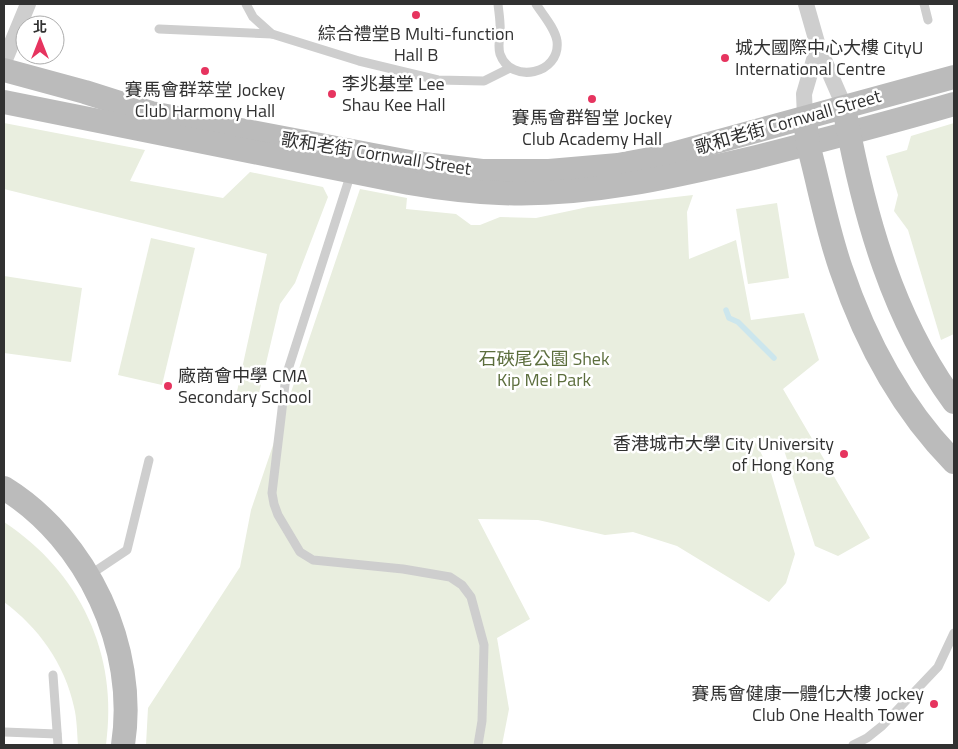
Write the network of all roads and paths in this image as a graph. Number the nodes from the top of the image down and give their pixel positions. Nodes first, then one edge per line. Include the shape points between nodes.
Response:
1 (28, 4) edge
2 (246, 4) edge
3 (498, 4) edge
4 (536, 4) edge
5 (806, 4) edge
6 (924, 4) edge
7 (928, 20) dead end
8 (159, 29) dead end
9 (272, 34) junction
10 (818, 46) junction
11 (4, 62) edge
12 (510, 68) junction
13 (4, 70) edge
14 (954, 76) edge
15 (4, 102) edge
16 (954, 104) edge
17 (844, 106) junction
18 (805, 117) junction
19 (849, 133) junction
20 (808, 144) junction
21 (351, 172) junction
22 (954, 402) edge
23 (149, 460) dead end
24 (954, 462) edge
25 (4, 488) edge
26 (88, 576) junction
27 (954, 634) edge
28 (53, 675) dead end
29 (4, 732) edge
30 (57, 734) junction
31 (58, 745) edge
32 (123, 745) edge
33 (478, 745) edge
34 (853, 745) edge

1 - 11 street
2 - 9 lane via 253,17
3 - 12 lane via 500,53
4 - 12 lane via 554,31 556,51 546,67 538,71 519,72
5 - 10 street
6 - 7 lane
8 - 9 lane
9 - 12 lane via 360,62 438,80 484,81
10 - 17 street
10 - 18 street via 804,94
13 - 18 main road, 歌和老街 Cornwall Street via 151,113 406,162 482,171 549,172 618,165 661,157
14 - 17 main road, 歌和老街 Cornwall Street
15 - 21 main road, 歌和老街 Cornwall Street
16 - 19 main road, 歌和老街 Cornwall Street
17 - 18 main road, 歌和老街 Cornwall Street
17 - 19 main road
18 - 20 main road
19 - 20 main road, 歌和老街 Cornwall Street
19 - 22 main road via 890,284 929,363
20 - 21 main road, 歌和老街 Cornwall Street via 649,181 577,191 487,192
20 - 24 main road via 840,267 869,340 916,416
21 - 33 lane via 286,376 272,493 274,504 300,552 313,560 441,575 462,585 471,597 484,645 482,721
23 - 26 lane via 127,550
25 - 26 main road via 22,499 51,527
26 - 32 main road via 111,624 120,665 126,720
27 - 34 lane via 938,667 882,726
28 - 30 lane
29 - 30 lane
30 - 31 lane

